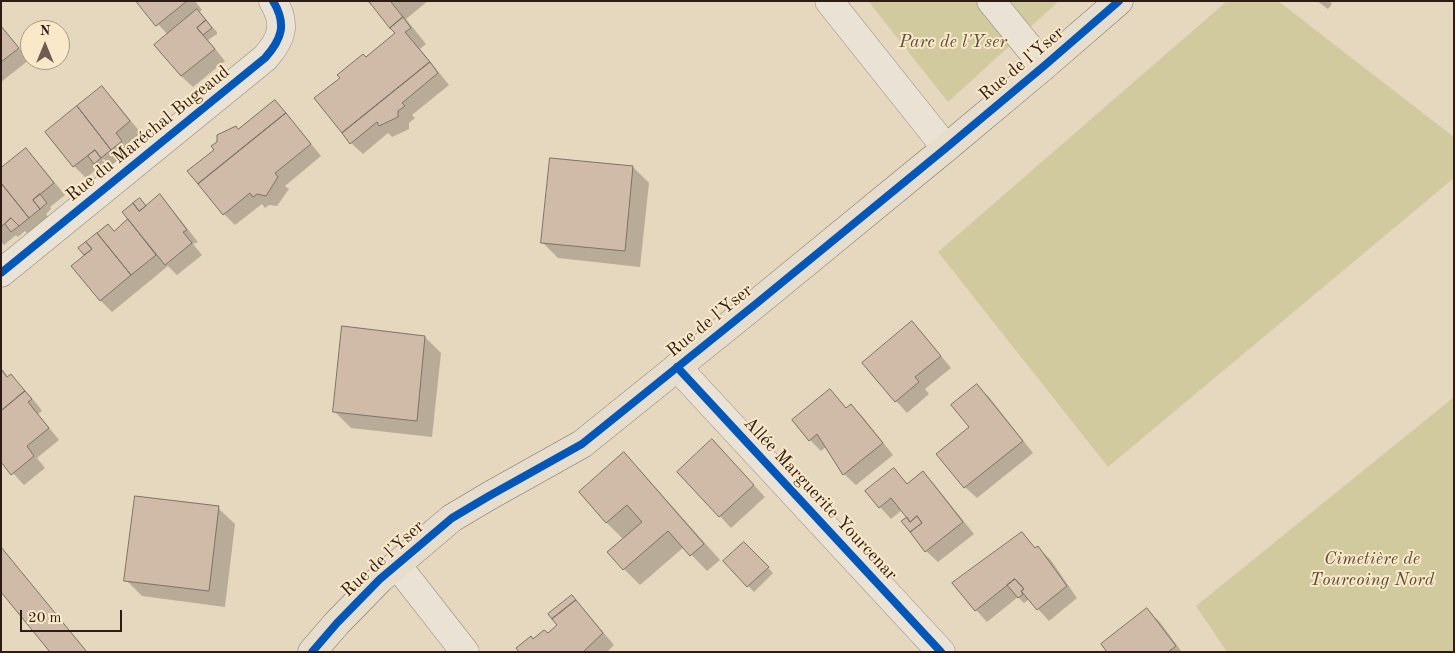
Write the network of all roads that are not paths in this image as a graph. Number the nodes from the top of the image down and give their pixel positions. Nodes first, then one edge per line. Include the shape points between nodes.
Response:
1 (273, 1) edge
2 (830, 1) edge
3 (991, 1) edge
4 (1119, 1) edge
5 (1044, 66) junction
6 (946, 148) junction
7 (1, 273) edge
8 (677, 367) junction
9 (397, 565) junction
10 (312, 652) edge
11 (465, 652) edge
12 (941, 652) edge

1 - 7 street, Rue du Maréchal Bugeaud via 281,19 281,34 265,58
2 - 6 street
3 - 5 street
4 - 5 main road, Rue de l'Yser
5 - 6 main road, Rue de l'Yser
6 - 8 main road, Rue de l'Yser
8 - 9 main road, Rue de l'Yser via 582,444 467,508
8 - 12 street, Allée Marguerite Yourcenar
9 - 10 main road, Rue de l'Yser via 359,599
9 - 11 street

